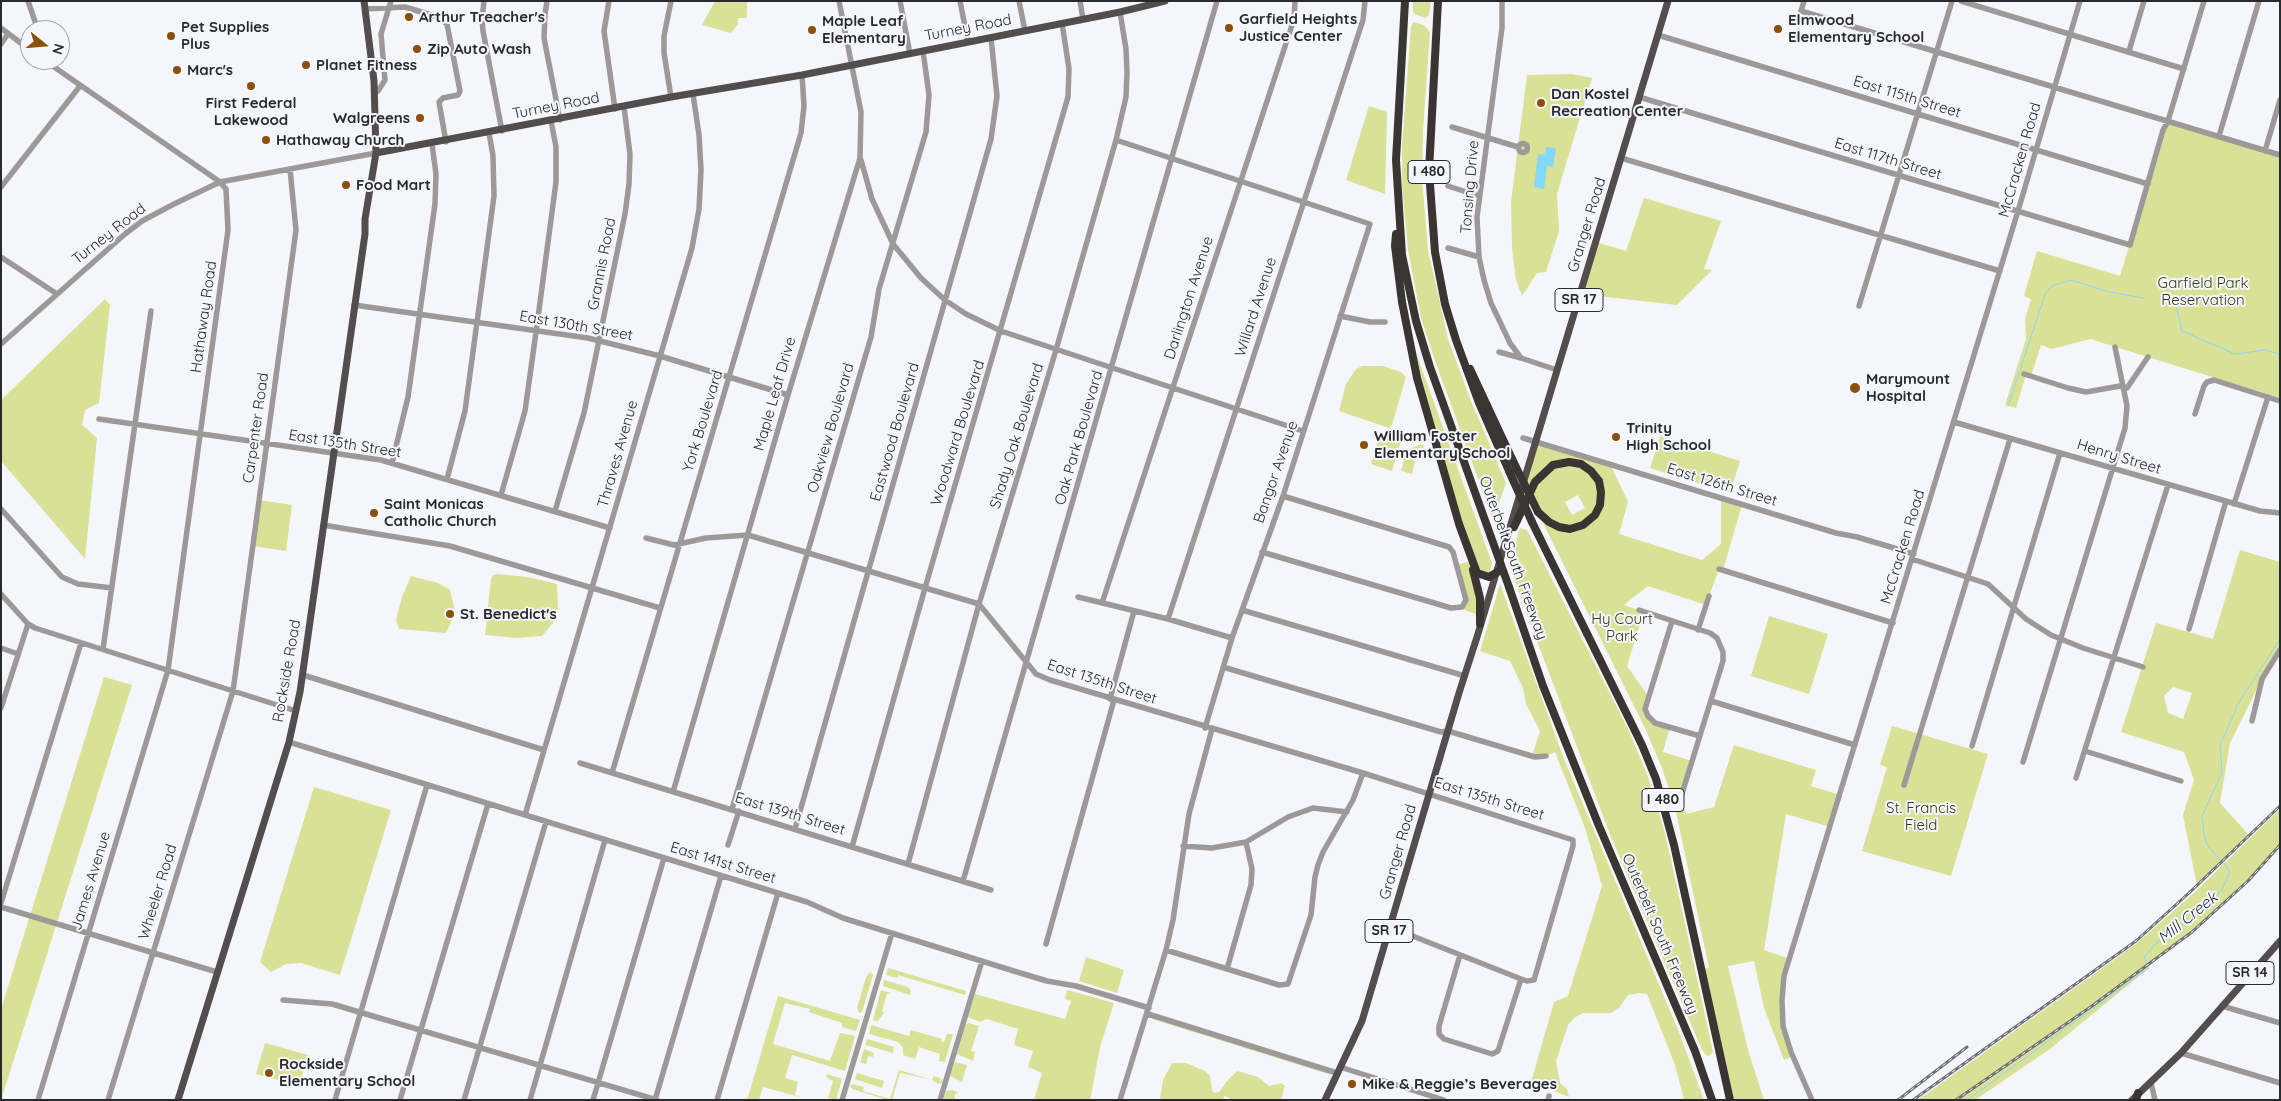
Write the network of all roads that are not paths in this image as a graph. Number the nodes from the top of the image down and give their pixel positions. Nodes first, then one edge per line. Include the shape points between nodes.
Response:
1 (28, 1) edge
2 (391, 1) edge
3 (484, 1) edge
4 (548, 1) edge
5 (609, 1) edge
6 (671, 1) edge
7 (839, 1) edge
8 (900, 1) edge
9 (960, 1) edge
10 (1019, 1) edge
11 (1080, 1) edge
12 (1165, 1) edge
13 (1217, 1) edge
14 (1296, 1) edge
15 (1365, 1) edge
16 (1405, 1) edge
17 (1438, 1) edge
18 (1502, 1) edge
19 (1804, 1) edge
20 (1952, 1) edge
21 (1961, 1) edge
22 (2080, 1) edge
23 (2144, 1) edge
24 (2204, 1) edge
25 (2259, 1) edge
26 (1668, 3) edge
27 (1141, 4) edge
28 (364, 5) edge
29 (389, 8) junction
30 (1120, 12) junction
31 (1083, 19) junction
32 (35, 20) edge
33 (1062, 24) junction
34 (1, 28) edge
35 (1024, 31) junction
36 (8, 34) junction
37 (2070, 34) junction
38 (1658, 36) junction
39 (991, 38) junction
40 (968, 42) junction
41 (20, 43) edge
42 (1, 44) edge
43 (923, 51) junction
44 (1937, 51) junction
45 (2129, 51) junction
46 (910, 54) junction
47 (852, 65) junction
48 (2184, 68) junction
49 (58, 70) edge
50 (802, 75) junction
51 (80, 86) junction
52 (2055, 86) junction
53 (374, 92) junction
54 (693, 94) junction
55 (671, 97) junction
56 (1639, 97) junction
57 (2280, 100) edge
58 (624, 107) junction
59 (615, 109) junction
60 (1918, 114) junction
61 (560, 120) junction
62 (551, 121) junction
63 (2168, 121) junction
64 (1452, 127) dead end
65 (502, 131) junction
66 (489, 133) junction
67 (2219, 136) junction
68 (1487, 138) junction
69 (1116, 140) junction
70 (446, 142) junction
71 (432, 144) junction
72 (1518, 147) dead end
73 (2036, 149) junction
74 (2265, 151) junction
75 (376, 153) junction
76 (2280, 155) edge
77 (860, 158) junction
78 (1622, 158) junction
79 (1172, 160) junction
80 (290, 169) junction
81 (1898, 176) junction
82 (220, 182) junction
83 (1241, 182) junction
84 (2148, 184) junction
85 (1448, 186) dead end
86 (1, 187) edge
87 (1479, 196) junction
88 (1303, 202) junction
89 (2018, 211) junction
90 (1398, 220) junction
91 (1880, 235) junction
92 (893, 244) junction
93 (1448, 248) dead end
94 (1, 257) edge
95 (1479, 257) junction
96 (2000, 271) junction
97 (57, 294) junction
98 (945, 300) junction
99 (354, 305) junction
100 (1859, 306) dead end
101 (151, 311) dead end
102 (420, 314) junction
103 (1340, 316) junction
104 (477, 322) junction
105 (1385, 322) dead end
106 (536, 330) junction
107 (1001, 331) junction
108 (599, 340) junction
109 (1456, 340) junction
110 (1, 344) edge
111 (2115, 347) dead end
112 (1056, 350) junction
113 (1499, 352) dead end
114 (660, 356) junction
115 (2148, 357) dead end
116 (1521, 358) junction
117 (1112, 368) junction
118 (1557, 370) junction
119 (2024, 374) dead end
120 (729, 377) junction
121 (2124, 387) junction
122 (1172, 388) junction
123 (788, 394) junction
124 (2268, 397) junction
125 (2280, 401) edge
126 (1236, 409) junction
127 (2195, 414) dead end
128 (100, 420) dead end
129 (1954, 422) junction
130 (134, 425) junction
131 (1304, 431) junction
132 (201, 435) junction
133 (1523, 438) dead end
134 (2010, 438) junction
135 (1536, 442) junction
136 (268, 444) junction
137 (1533, 451) junction
138 (2060, 453) junction
139 (333, 454) junction
140 (392, 463) junction
141 (2112, 469) junction
142 (447, 479) junction
143 (2168, 485) junction
144 (501, 495) junction
145 (1283, 496) junction
146 (2226, 501) junction
147 (2234, 504) junction
148 (1, 509) edge
149 (555, 511) junction
150 (2279, 514) edge
151 (323, 525) junction
152 (1514, 527) junction
153 (610, 528) junction
154 (748, 535) junction
155 (646, 538) dead end
156 (678, 544) junction
157 (1466, 544) junction
158 (1262, 552) junction
159 (807, 553) junction
160 (1913, 557) junction
161 (1719, 569) dead end
162 (869, 570) junction
163 (1498, 572) junction
164 (1967, 576) junction
165 (112, 588) junction
166 (592, 588) junction
167 (925, 588) junction
168 (1, 594) edge
169 (1709, 596) dead end
170 (1078, 597) dead end
171 (1102, 603) junction
172 (979, 604) junction
173 (2014, 607) junction
174 (660, 608) junction
175 (1242, 610) junction
176 (1639, 610) dead end
177 (1134, 612) junction
178 (1168, 620) junction
179 (1672, 620) junction
180 (1893, 623) junction
181 (28, 624) junction
182 (1480, 624) junction
183 (2189, 629) dead end
184 (1698, 630) junction
185 (1478, 636) junction
186 (1232, 638) junction
187 (2061, 638) junction
188 (81, 642) junction
189 (1, 648) edge
190 (103, 649) junction
191 (2280, 650) edge
192 (18, 654) junction
193 (2113, 658) junction
194 (1026, 662) junction
195 (1223, 668) junction
196 (2143, 668) dead end
197 (168, 670) junction
198 (303, 675) junction
199 (1465, 676) junction
200 (233, 691) junction
201 (1112, 699) junction
202 (1711, 701) junction
203 (1, 708) edge
204 (296, 711) junction
205 (2252, 721) dead end
206 (1205, 728) junction
207 (1212, 729) junction
208 (1448, 731) junction
209 (1700, 736) junction
210 (288, 742) junction
211 (1855, 745) junction
212 (1972, 746) dead end
213 (544, 750) junction
214 (2084, 751) junction
215 (1546, 756) dead end
216 (2023, 762) dead end
217 (580, 763) dead end
218 (612, 773) junction
219 (1362, 773) junction
220 (2076, 778) dead end
221 (2181, 780) dead end
222 (428, 785) junction
223 (1904, 785) dead end
224 (673, 792) junction
225 (1429, 794) junction
226 (1681, 798) dead end
227 (488, 804) junction
228 (735, 810) junction
229 (1347, 812) junction
230 (524, 815) junction
231 (546, 822) junction
232 (795, 829) junction
233 (605, 840) junction
234 (1246, 842) junction
235 (728, 844) dead end
236 (1183, 846) junction
237 (852, 847) junction
238 (664, 858) junction
239 (908, 864) junction
240 (721, 876) junction
241 (963, 881) junction
242 (991, 890) dead end
243 (778, 894) junction
244 (1, 905) edge
245 (1390, 927) junction
246 (89, 933) junction
247 (892, 933) junction
248 (2280, 941) edge
249 (1046, 944) dead end
250 (1166, 950) junction
251 (153, 952) junction
252 (1460, 955) junction
253 (982, 961) junction
254 (1227, 969) junction
255 (217, 972) junction
256 (1521, 979) junction
257 (283, 1000) dead end
258 (2222, 1006) junction
259 (1148, 1011) junction
260 (361, 1013) junction
261 (2280, 1023) edge
262 (420, 1030) junction
263 (480, 1047) junction
264 (2181, 1052) junction
265 (540, 1065) junction
266 (1338, 1070) junction
267 (598, 1082) junction
268 (2151, 1083) junction
269 (2280, 1083) edge
270 (2137, 1097) edge
271 (38, 1100) edge
272 (108, 1100) edge
273 (178, 1100) edge
274 (335, 1100) edge
275 (400, 1100) edge
276 (464, 1100) edge
277 (530, 1100) edge
278 (593, 1100) edge
279 (656, 1100) edge
280 (717, 1100) edge
281 (842, 1100) edge
282 (940, 1100) edge
283 (1120, 1100) edge
284 (1325, 1100) edge
285 (1444, 1100) edge
286 (1712, 1100) edge
287 (1730, 1100) edge
288 (1812, 1100) edge
289 (2132, 1100) edge
290 (2155, 1100) edge

1 - 32 street
2 - 29 street
3 - 65 street via 483,31
4 - 61 street via 544,14 544,38
5 - 59 street via 604,32
6 - 55 street via 664,36
7 - 47 street, Maple Leaf Drive
8 - 46 street
9 - 40 street
10 - 35 street
11 - 31 street
12 - 27 main road, Turney Road
13 - 79 street, Oak Park Boulevard
14 - 83 street, Darlington Avenue via 1294,19
15 - 88 street, Willard Avenue via 1363,20
16 - 90 highway, Outerbelt South Freeway / I 480 via 1396,151
17 - 109 highway, Outerbelt South Freeway / I 480 via 1429,141 1429,195 1440,278
18 - 68 street, Tonsing Drive via 1502,28
19 - 44 street via 1801,11
20 - 44 street
21 - 37 street
22 - 37 street, McCracken Road
23 - 45 street
24 - 48 street
25 - 67 street
26 - 38 main road, Granger Road / SR 17
27 - 30 main road, Turney Road
28 - 29 street
28 - 53 main road, Rockside Road
29 - 53 street via 381,34 385,80
29 - 70 street via 422,11 447,24 460,91 458,95 439,102
30 - 31 main road, Turney Road
30 - 69 street, Shady Oak Boulevard via 1127,73 1126,97
31 - 33 main road, Turney Road
33 - 35 main road, Turney Road
33 - 107 street, Woodward Boulevard via 1069,69 1068,97
34 - 36 street
35 - 39 main road, Turney Road
36 - 41 street
36 - 42 street
37 - 45 street
37 - 52 street, McCracken Road
38 - 56 main road, Granger Road / SR 17
38 - 60 street, East 115th Street
39 - 40 main road, Turney Road
39 - 98 street, Eastwood Boulevard via 997,82 995,123
40 - 43 main road, Turney Road
43 - 46 main road, Turney Road
43 - 92 street, Oakview Boulevard via 929,95 926,132
44 - 52 street
44 - 60 street
45 - 48 street
46 - 47 main road, Turney Road
47 - 50 main road, Turney Road
47 - 77 street, Maple Leaf Drive via 861,112
48 - 63 street
49 - 51 street
50 - 54 main road, Turney Road
50 - 120 street, York Boulevard via 804,106 801,133
51 - 82 street
51 - 86 street
52 - 63 street
52 - 73 street, McCracken Road
53 - 75 main road, Rockside Road
54 - 55 main road, Turney Road
54 - 114 street, Thraves Avenue via 701,153 699,209 689,261
55 - 58 main road, Turney Road
56 - 78 main road, Granger Road / SR 17
56 - 81 street, East 117th Street
57 - 74 street
58 - 59 main road, Turney Road
58 - 108 street, Grannis Road via 630,154 629,184
59 - 61 main road, Turney Road
60 - 73 street, East 115th Street
60 - 81 street
61 - 62 main road, Turney Road
62 - 65 main road, Turney Road
62 - 106 street via 556,147 556,182
63 - 67 street
63 - 84 street
64 - 68 street
65 - 66 main road, Turney Road
66 - 70 main road, Turney Road
66 - 104 street via 494,196
67 - 74 street
68 - 72 street
68 - 87 street, Tonsing Drive
69 - 79 street
69 - 112 street, Shady Oak Boulevard
70 - 71 main road, Turney Road
71 - 75 main road, Turney Road
71 - 102 street via 436,194
73 - 84 street, East 115th Street
73 - 89 street, McCracken Road
74 - 76 street
75 - 80 street, Turney Road
75 - 99 main road, Rockside Road
77 - 92 street via 872,199
77 - 123 street, Maple Leaf Drive
78 - 91 street
78 - 118 main road, Granger Road / SR 17
79 - 83 street
79 - 117 street, Oak Park Boulevard
80 - 82 street, Turney Road
80 - 136 street, Carpenter Road via 296,230
81 - 89 street, East 117th Street
81 - 91 street
82 - 97 street, Turney Road via 142,221
82 - 132 street, Hathaway Road via 226,189 228,230
83 - 88 street
83 - 122 street, Darlington Avenue
84 - 89 street, East 117th Street via 2130,245
85 - 87 street
87 - 95 street, Tonsing Drive via 1476,222
88 - 103 street, Bangor Avenue via 1370,224
88 - 126 street, Willard Avenue
89 - 96 street, McCracken Road
90 - 157 highway via 1394,246 1407,329 1424,403
90 - 286 highway, Outerbelt South Freeway / I 480, bridge via 1418,330 1546,694 1689,1036
91 - 96 street
91 - 100 street
92 - 98 street via 912,269
92 - 159 street, Oakview Boulevard via 879,289 871,337
93 - 95 street
94 - 97 street
95 - 116 street, Tonsing Drive via 1491,303
96 - 129 street, McCracken Road
97 - 110 street, Turney Road
98 - 107 street
98 - 162 street, Eastwood Boulevard
99 - 102 street, East 130th Street
99 - 139 main road, Rockside Road
101 - 130 street
102 - 104 street, East 130th Street
102 - 140 street via 408,397
103 - 105 street
103 - 131 street, Bangor Avenue
104 - 106 street, East 130th Street
104 - 142 street via 465,411
106 - 108 street, East 130th Street
106 - 144 street via 525,411
107 - 112 street
107 - 167 street, Woodward Boulevard
108 - 114 street, East 130th Street
108 - 149 street, Grannis Road via 584,413
109 - 152 highway, bridge via 1512,459 1538,512 1559,527 1583,525 1595,515 1600,505 1598,481 1581,464 1553,465 1535,482
109 - 287 highway, Outerbelt South Freeway / I 480, bridge via 1479,403 1532,522 1656,779 1674,845
111 - 121 street
112 - 117 street
112 - 172 street, Shady Oak Boulevard
113 - 116 street
114 - 120 street, East 130th Street
114 - 153 street, Thraves Avenue
115 - 121 street via 2128,388
116 - 118 street
117 - 122 street
117 - 194 street, Oak Park Boulevard
118 - 135 main road, Granger Road / SR 17
119 - 121 street via 2086,392
120 - 123 street, East 130th Street
120 - 156 street, York Boulevard
121 - 141 street via 2125,428
122 - 126 street
122 - 171 street, Darlington Avenue
123 - 154 street, Maple Leaf Drive
124 - 125 street
124 - 127 street via 2214,380 2204,386
124 - 147 street
126 - 131 street
126 - 178 street, Willard Avenue
128 - 130 street, East 135th Street
129 - 134 street, Henry Street
129 - 160 street, McCracken Road
130 - 132 street, East 135th Street
130 - 165 street
131 - 145 street, Bangor Avenue
132 - 136 street, East 135th Street
132 - 197 street, Hathaway Road
133 - 135 street, East 126th Street
134 - 138 street, Henry Street
134 - 164 street
135 - 137 main road, Granger Road / SR 17
135 - 160 street, East 126th Street
136 - 139 street, East 135th Street
136 - 200 street, Carpenter Road
137 - 152 main road, Granger Road / SR 17
137 - 163 main road, Granger Road / SR 17
138 - 141 street, Henry Street
138 - 173 street
139 - 140 street, East 135th Street
139 - 151 main road, Rockside Road
140 - 142 street, East 135th Street
141 - 143 street, Henry Street
141 - 187 street
142 - 144 street, East 135th Street
143 - 146 street, Henry Street
143 - 193 street
144 - 149 street, East 135th Street
145 - 158 street, Bangor Avenue
145 - 158 street via 1449,547 1466,596 1464,604 1451,608
146 - 147 street, Henry Street
146 - 183 street
147 - 150 street, Henry Street
148 - 165 street via 62,577 78,584
149 - 153 street, East 135th Street
151 - 166 street via 442,544
151 - 198 main road, Rockside Road
152 - 163 main road, Granger Road / SR 17
153 - 166 street, Thraves Avenue
154 - 156 street
154 - 159 street
154 - 224 street, Maple Leaf Drive
155 - 156 street
156 - 174 street, York Boulevard
157 - 163 highway via 1477,573 1486,577
157 - 182 highway via 1479,592
158 - 175 street, Bangor Avenue
159 - 162 street
159 - 228 street, Oakview Boulevard
160 - 164 street, East 126th Street
160 - 180 street, McCracken Road
161 - 180 street
162 - 167 street
162 - 232 street, Eastwood Boulevard
163 - 182 main road, Granger Road / SR 17
163 - 185 main road, Granger Road / SR 17
164 - 173 street, East 126th Street via 1988,584
164 - 223 street
165 - 190 street
166 - 174 street
166 - 213 street, Thraves Avenue
167 - 172 street
167 - 237 street, Woodward Boulevard
168 - 181 street
169 - 184 street
170 - 171 street
171 - 177 street
172 - 194 street, East 135th Street
172 - 239 street, Shady Oak Boulevard
173 - 187 street, East 126th Street via 2039,628
173 - 212 street
174 - 218 street, York Boulevard
175 - 186 street, Bangor Avenue
175 - 199 street
176 - 179 street
177 - 178 street
177 - 201 street
178 - 186 street
179 - 184 street
179 - 209 street via 1645,709 1655,723
180 - 211 street, McCracken Road
181 - 188 street
181 - 192 street
182 - 185 main road, Granger Road / SR 17
184 - 202 street via 1710,633 1720,644 1723,661
185 - 199 main road, Granger Road / SR 17
186 - 195 street, Bangor Avenue
187 - 193 street, East 126th Street
187 - 216 street
188 - 190 street
188 - 244 street
189 - 192 street
190 - 197 street
191 - 205 street via 2262,679
192 - 203 street
193 - 196 street, East 126th Street
193 - 214 street
194 - 201 street, East 135th Street via 1036,674
194 - 241 street, Oak Park Boulevard
195 - 206 street, Bangor Avenue
195 - 208 street via 1441,732
197 - 200 street
197 - 246 street, James Avenue
198 - 204 main road, Rockside Road
198 - 213 street
199 - 208 main road, Granger Road / SR 17
200 - 204 street
200 - 251 street, Wheeler Road
201 - 206 street, East 135th Street
201 - 249 street
202 - 209 street
202 - 211 street
204 - 210 main road, Rockside Road
206 - 207 street, East 135th Street
207 - 219 street, East 135th Street
207 - 236 street
208 - 215 street via 1535,757
208 - 225 main road, Granger Road / SR 17
209 - 226 street
210 - 222 street, East 141st Street
210 - 255 main road, Rockside Road
211 - 288 street, McCracken Road via 1784,976 1783,1026
213 - 230 street, Thraves Avenue
214 - 220 street
214 - 221 street
217 - 218 street, East 139th Street
218 - 224 street, East 139th Street
219 - 225 street, East 135th Street
219 - 229 street
222 - 227 street, East 141st Street
222 - 260 street
224 - 228 street, East 139th Street
225 - 245 main road, Granger Road / SR 17
225 - 256 street, East 135th Street via 1569,837 1574,842 1534,980
227 - 230 street, East 141st Street
227 - 262 street
228 - 232 street, East 139th Street
228 - 235 street, Oakview Boulevard
229 - 234 street via 1327,808 1302,810
229 - 254 street via 1318,864 1311,915 1288,984 1279,985
230 - 231 street, East 141st Street
231 - 233 street, East 141st Street
231 - 263 street
232 - 237 street, East 139th Street
233 - 238 street, East 141st Street
233 - 265 street
234 - 236 street via 1212,848
234 - 254 street via 1252,869 1251,885
236 - 250 street
237 - 239 street, East 139th Street
238 - 240 street, East 141st Street
238 - 267 street
239 - 241 street, East 139th Street
240 - 243 street, East 141st Street
240 - 279 street
241 - 242 street, East 139th Street
243 - 247 street, East 141st Street
243 - 280 street
244 - 246 street
245 - 252 street
245 - 266 main road, Granger Road / SR 17 via 1359,1030
246 - 251 street
246 - 271 street, James Avenue
247 - 253 street, East 141st Street
247 - 281 street
248 - 258 main road, SR 14
250 - 254 street
250 - 259 street
251 - 255 street
251 - 272 street, Wheeler Road
252 - 256 street
252 - 256 street via 1439,1026 1439,1034 1444,1040 1492,1054 1498,1051
253 - 259 street, East 141st Street via 1047,981 1076,986
253 - 282 street
255 - 273 main road, Rockside Road
257 - 260 street via 332,1004
258 - 261 street
258 - 264 main road, SR 14
259 - 266 street, East 141st Street
259 - 283 street
260 - 262 street
260 - 274 street
262 - 263 street
262 - 275 street
263 - 265 street
263 - 276 street
264 - 268 main road, SR 14
264 - 269 street
265 - 267 street
265 - 277 street
266 - 284 main road, Granger Road / SR 17
266 - 285 street, East 141st Street
267 - 278 street
267 - 279 street
268 - 270 main road, SR 14
268 - 290 street
270 - 289 main road, SR 14

